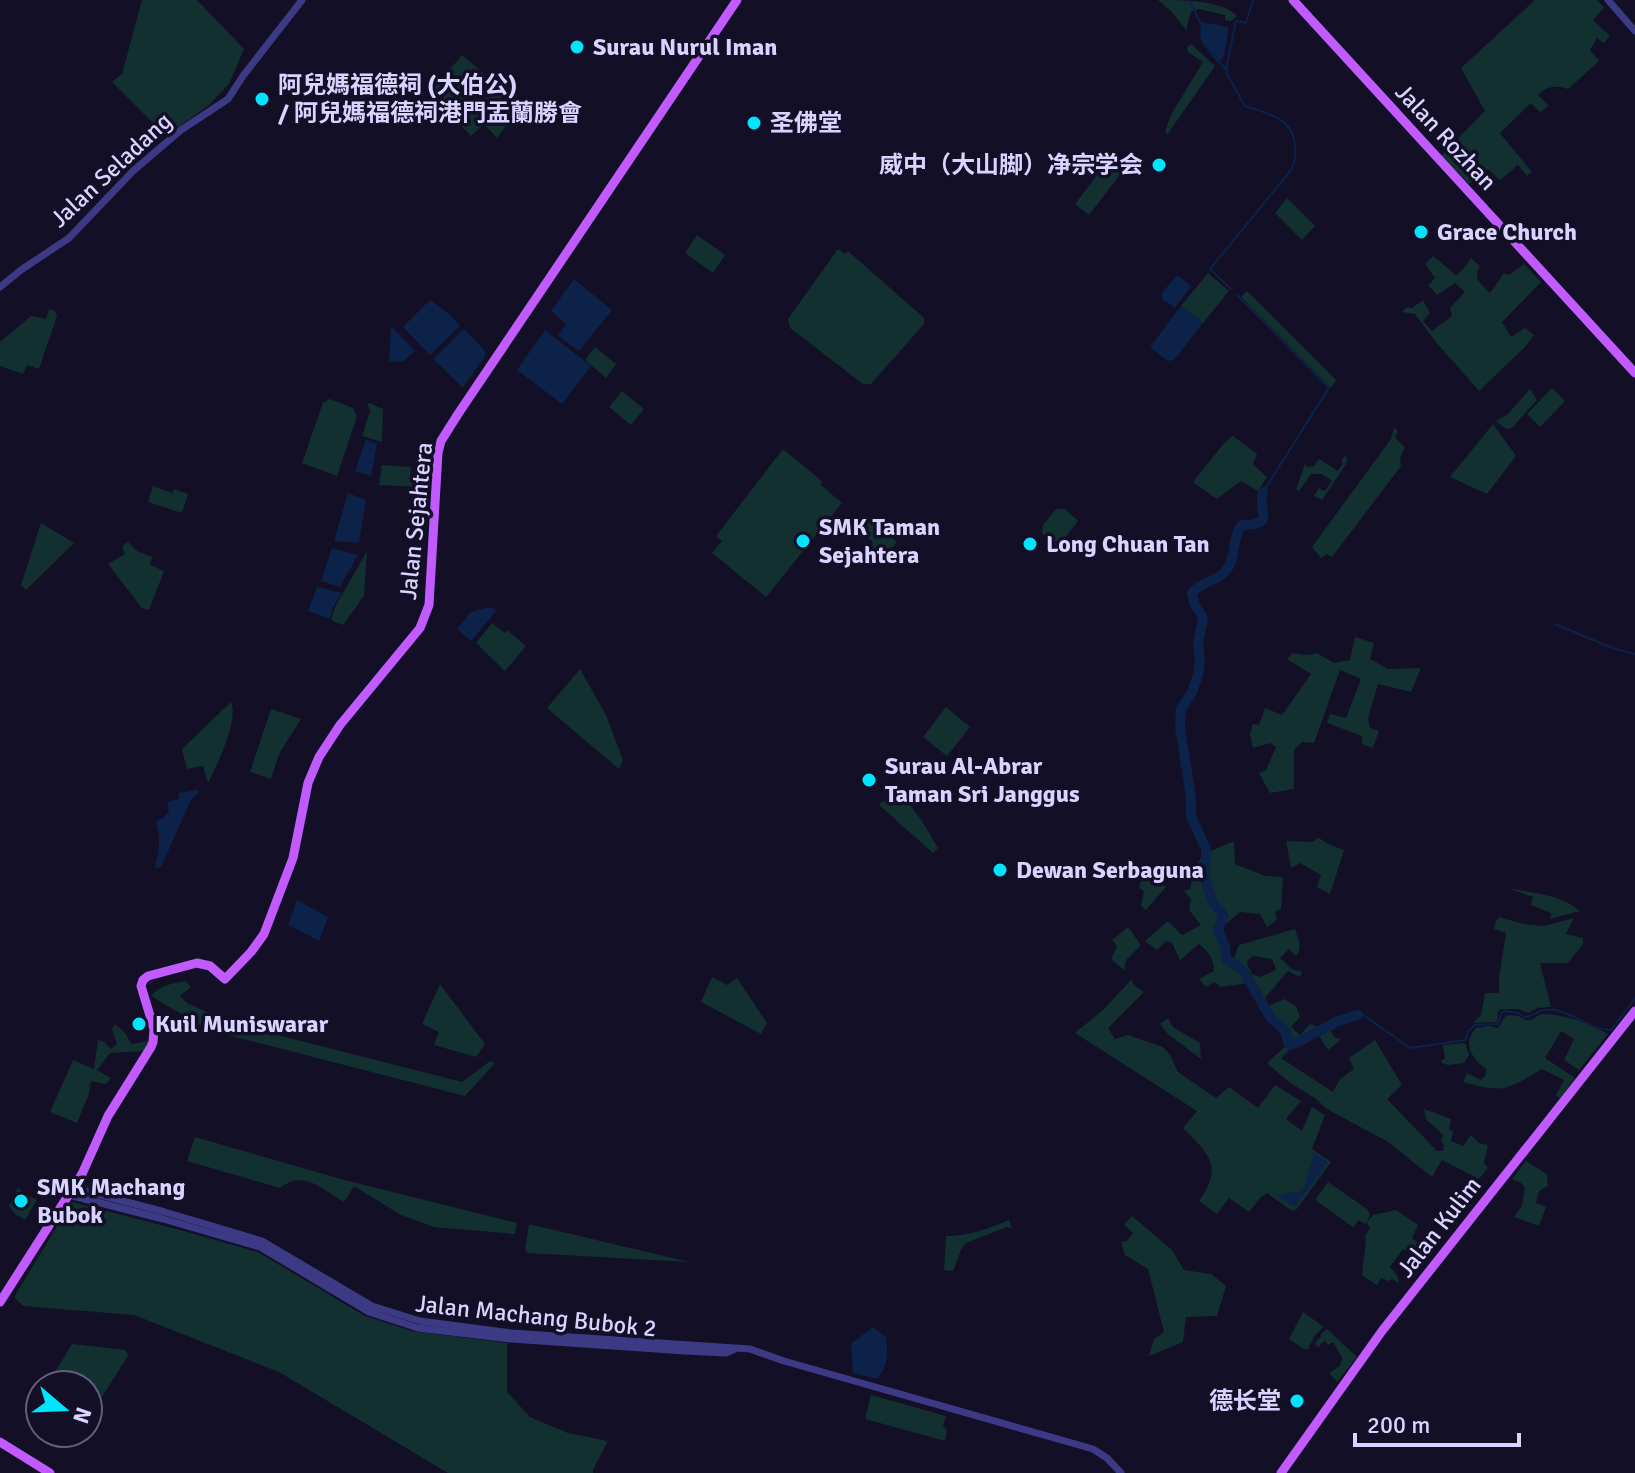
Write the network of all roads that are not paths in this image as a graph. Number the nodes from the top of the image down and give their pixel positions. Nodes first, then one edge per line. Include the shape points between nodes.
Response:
1 (302, 0) edge
2 (737, 0) edge
3 (1293, 0) edge
4 (1608, 0) edge
5 (1635, 31) edge
6 (0, 289) edge
7 (1635, 373) edge
8 (1635, 1011) edge
9 (71, 1192) junction
10 (0, 1302) edge
11 (0, 1442) edge
12 (50, 1473) edge
13 (1121, 1473) edge
14 (1281, 1473) edge

1 - 6 street, Jalan Seladang via 228,99 164,144 69,238
2 - 9 main road, Jalan Sejahtera via 446,432 438,453 426,617 319,757 308,783 293,858 264,934 251,952 225,979 197,963 143,980 153,1042
3 - 7 main road, Jalan Rozhan
4 - 5 street
8 - 14 main road, Jalan Kulim via 1382,1331
9 - 10 main road
9 - 13 street, Jalan Machang Bubok 2 via 260,1247 369,1312 418,1328 685,1351 750,1349 1093,1449
11 - 12 main road

